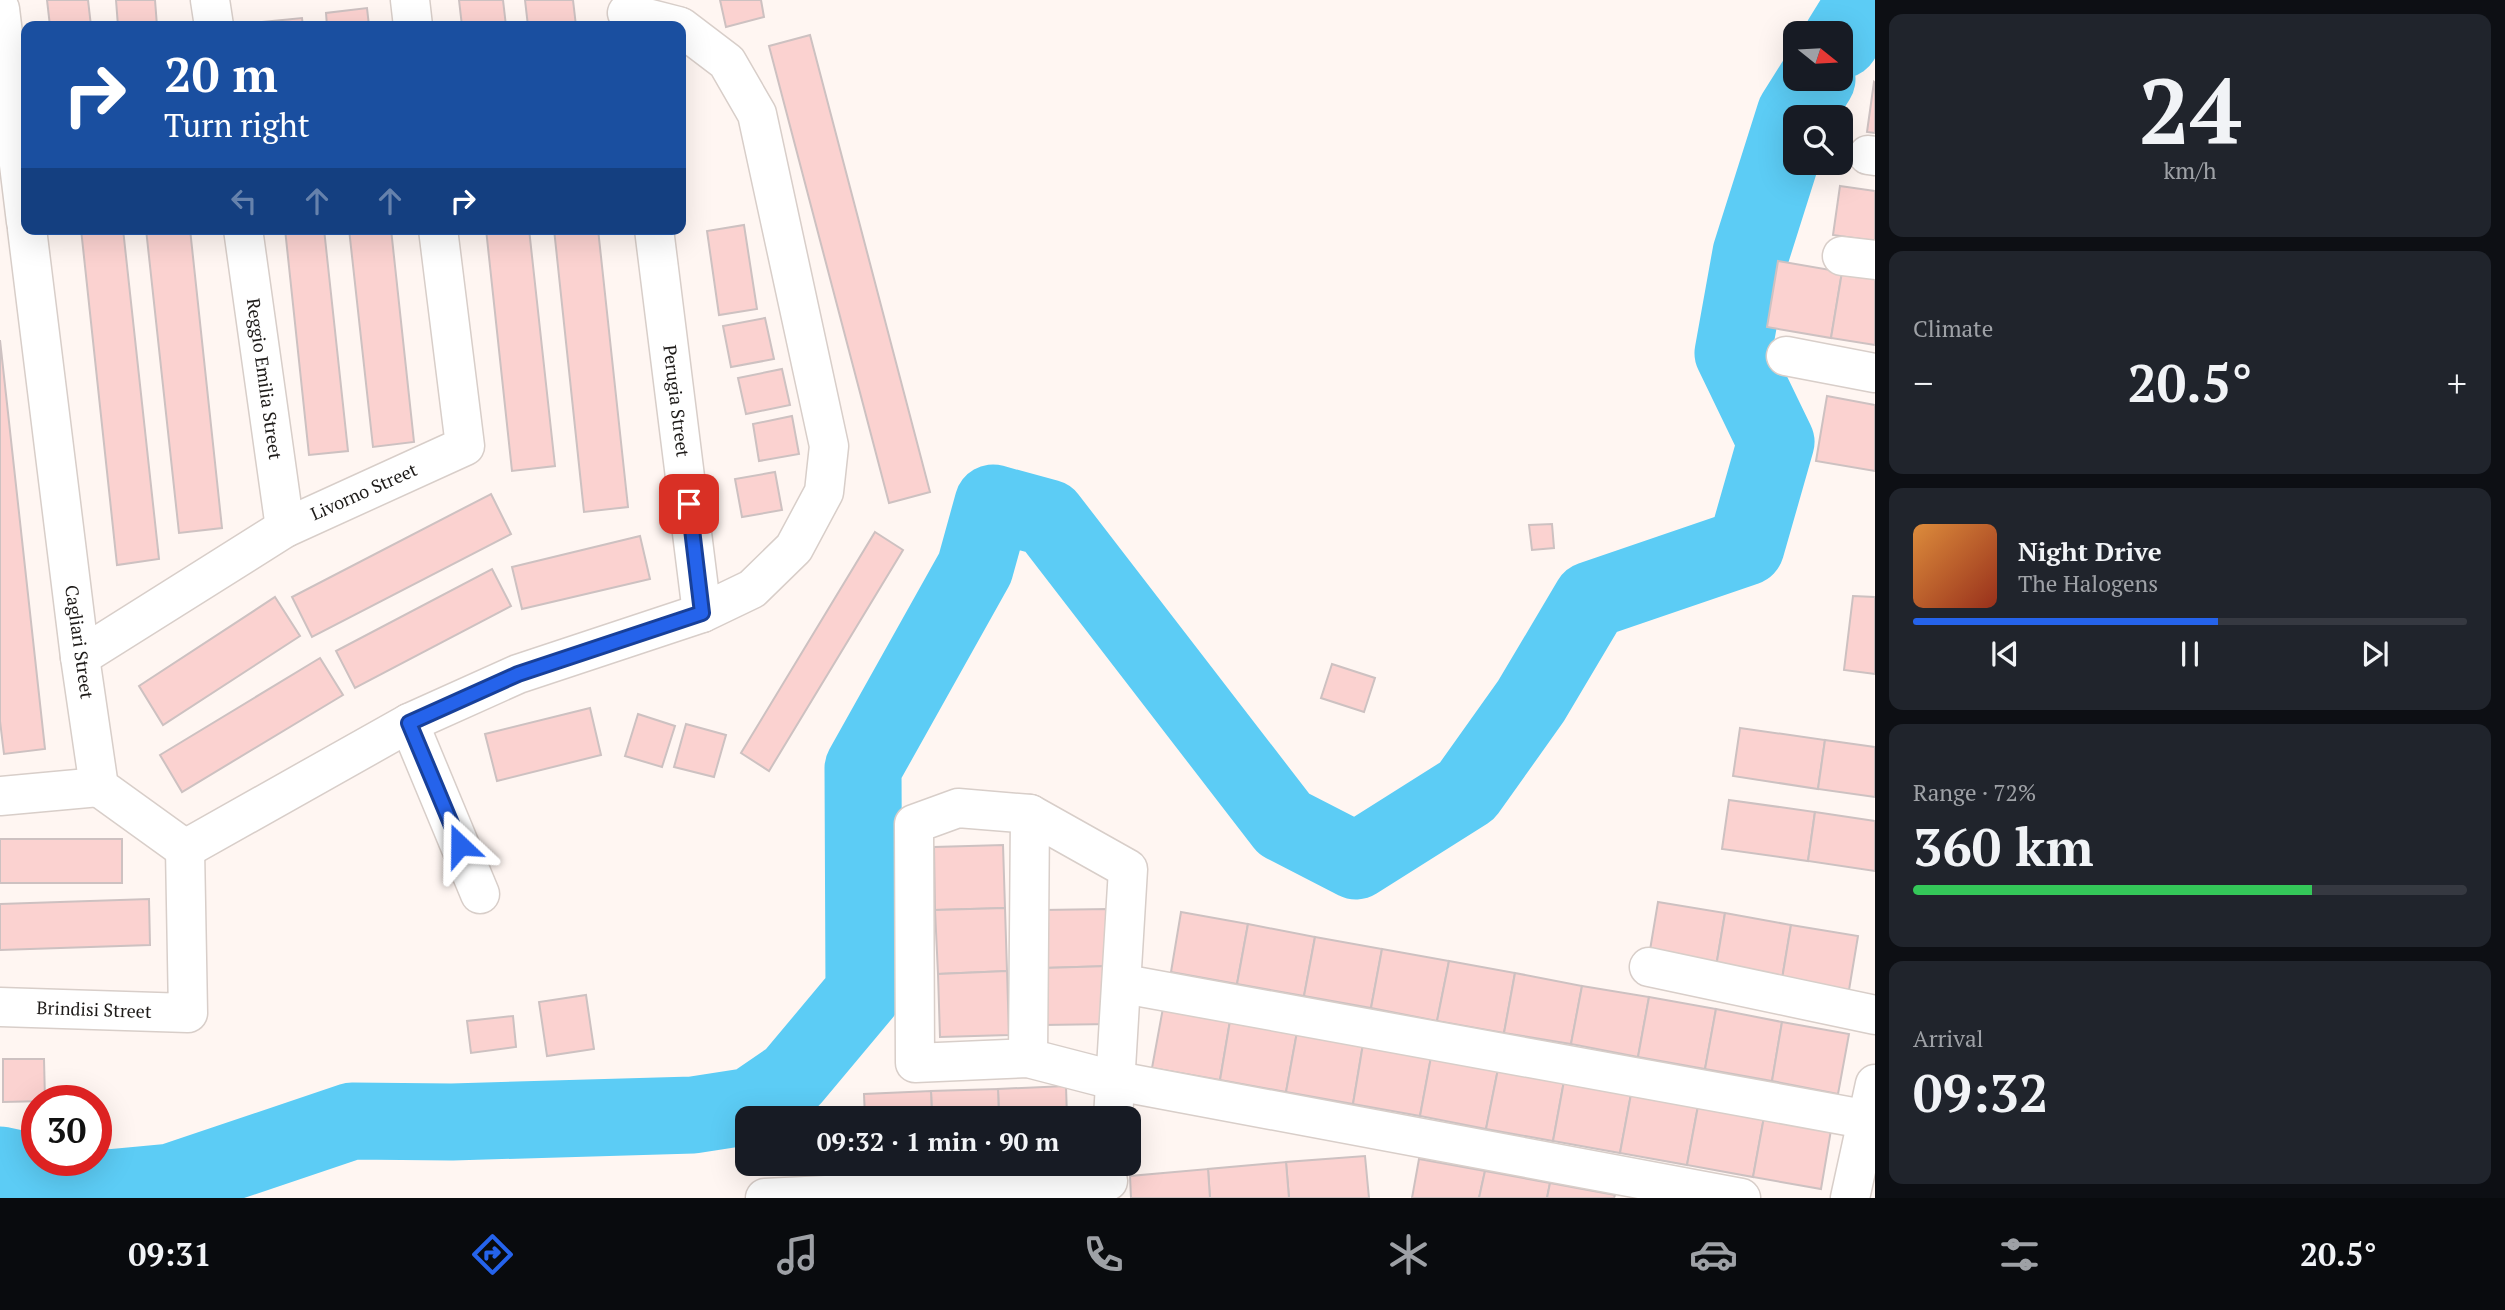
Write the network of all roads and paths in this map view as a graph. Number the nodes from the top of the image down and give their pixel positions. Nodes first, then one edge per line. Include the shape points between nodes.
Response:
1 (210, 0) edge
2 (410, 0) edge
3 (0, 9) edge
4 (627, 13) edge
5 (213, 21) edge
6 (413, 21) edge
7 (657, 21) edge
8 (686, 32) edge
9 (21, 181) edge
10 (28, 235) edge
11 (244, 235) edge
12 (439, 235) edge
13 (655, 235) edge
14 (1786, 356) dead end
15 (1875, 373) edge
16 (285, 528) junction
17 (702, 613) junction
18 (80, 657) junction
19 (409, 723) junction
20 (99, 787) junction
21 (0, 796) edge
22 (1030, 814) junction
23 (185, 849) junction
24 (480, 894) dead end
25 (1649, 967) dead end
26 (1124, 984) junction
27 (0, 1007) edge
28 (1875, 1015) edge
29 (1028, 1058) junction
30 (1116, 1081) junction
31 (1114, 1106) edge
32 (1873, 1108) edge
33 (1109, 1181) edge
34 (956, 1193) edge
35 (765, 1198) edge
36 (1741, 1198) edge
37 (1850, 1198) edge

1 - 5 street
2 - 6 street
3 - 9 street
4 - 7 street
8 - 17 street via 727,62 757,114 829,446 824,492 794,548 752,589
10 - 18 street, Cagliari Street
11 - 16 street, Reggio Emilia Street
12 - 16 street, Livorno Street via 465,446
13 - 17 street, Perugia Street
14 - 15 street
16 - 18 street, Livorno Street
17 - 19 street via 518,674
18 - 20 street, Cagliari Street
19 - 23 street
19 - 24 street
20 - 21 street
20 - 23 street
22 - 26 street via 1128,869
22 - 29 street
22 - 29 street via 958,808 914,824 915,1063
23 - 27 street, Brindisi Street via 188,1013
25 - 28 street
26 - 30 street
26 - 32 street
29 - 30 street
30 - 31 street
30 - 36 street
32 - 37 street
33 - 34 street
34 - 35 street

